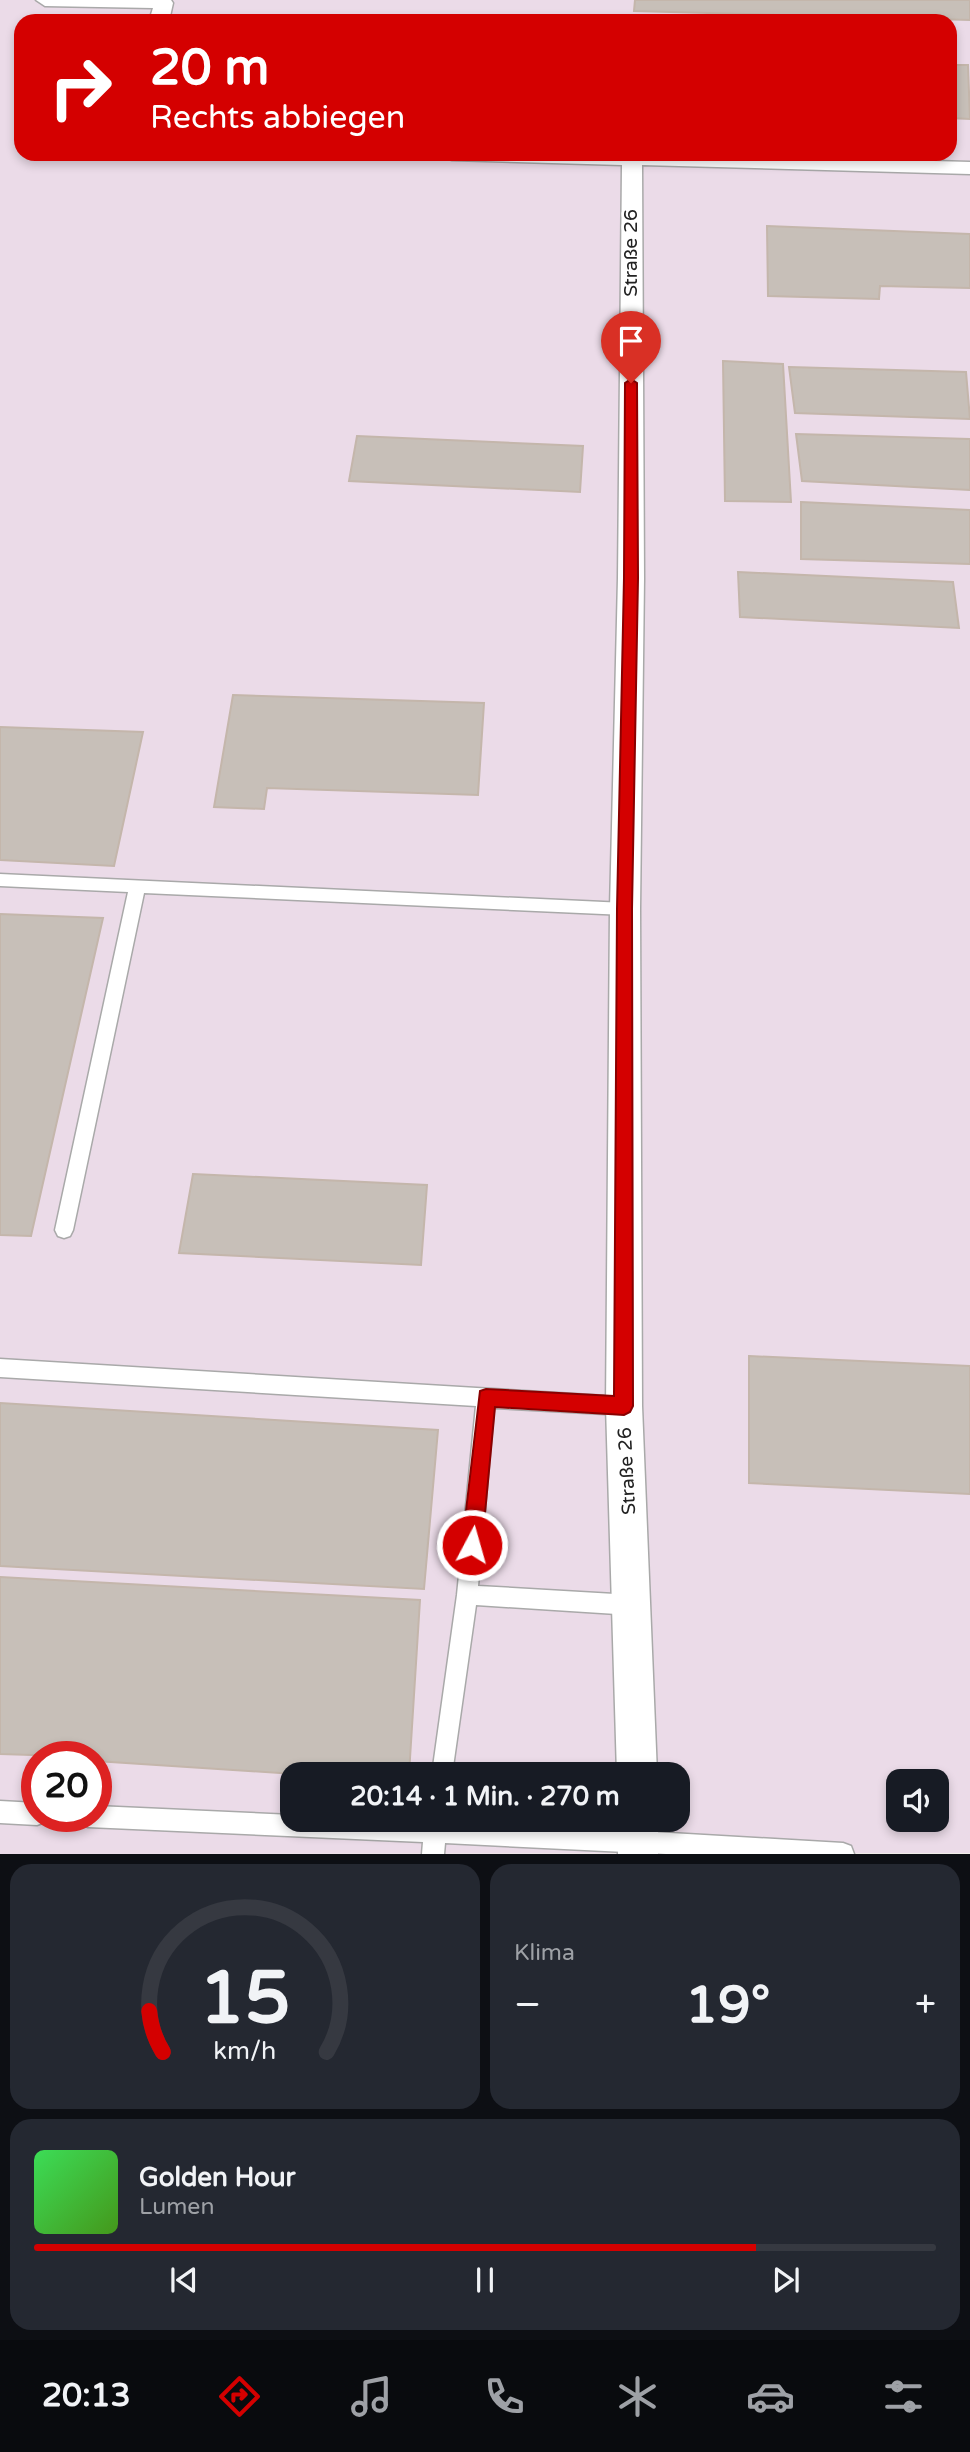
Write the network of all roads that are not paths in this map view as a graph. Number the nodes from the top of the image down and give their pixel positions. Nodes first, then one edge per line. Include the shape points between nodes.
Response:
1 (45, 0) edge
2 (161, 14) edge
3 (632, 161) edge
4 (674, 161) edge
5 (970, 168) edge
6 (0, 880) edge
7 (137, 888) junction
8 (625, 909) junction
9 (64, 1230) dead end
10 (0, 1368) edge
11 (486, 1398) junction
12 (624, 1406) junction
13 (467, 1595) junction
14 (632, 1605) junction
15 (444, 1762) edge
16 (637, 1762) edge
17 (0, 1812) edge
18 (21, 1813) edge
19 (112, 1817) edge
20 (434, 1835) edge
21 (638, 1838) edge
22 (728, 1850) edge
23 (843, 1853) edge

1 - 2 street via 164,3
3 - 8 street, Straße 26
4 - 5 street
6 - 7 lane
7 - 8 lane
7 - 9 lane
8 - 12 street, Straße 26
10 - 11 lane
11 - 12 lane
11 - 13 lane
12 - 14 street, Straße 26
13 - 14 lane
13 - 15 lane
14 - 16 street, Straße 26
17 - 18 lane
19 - 20 lane
20 - 21 lane
21 - 22 lane
22 - 23 lane

